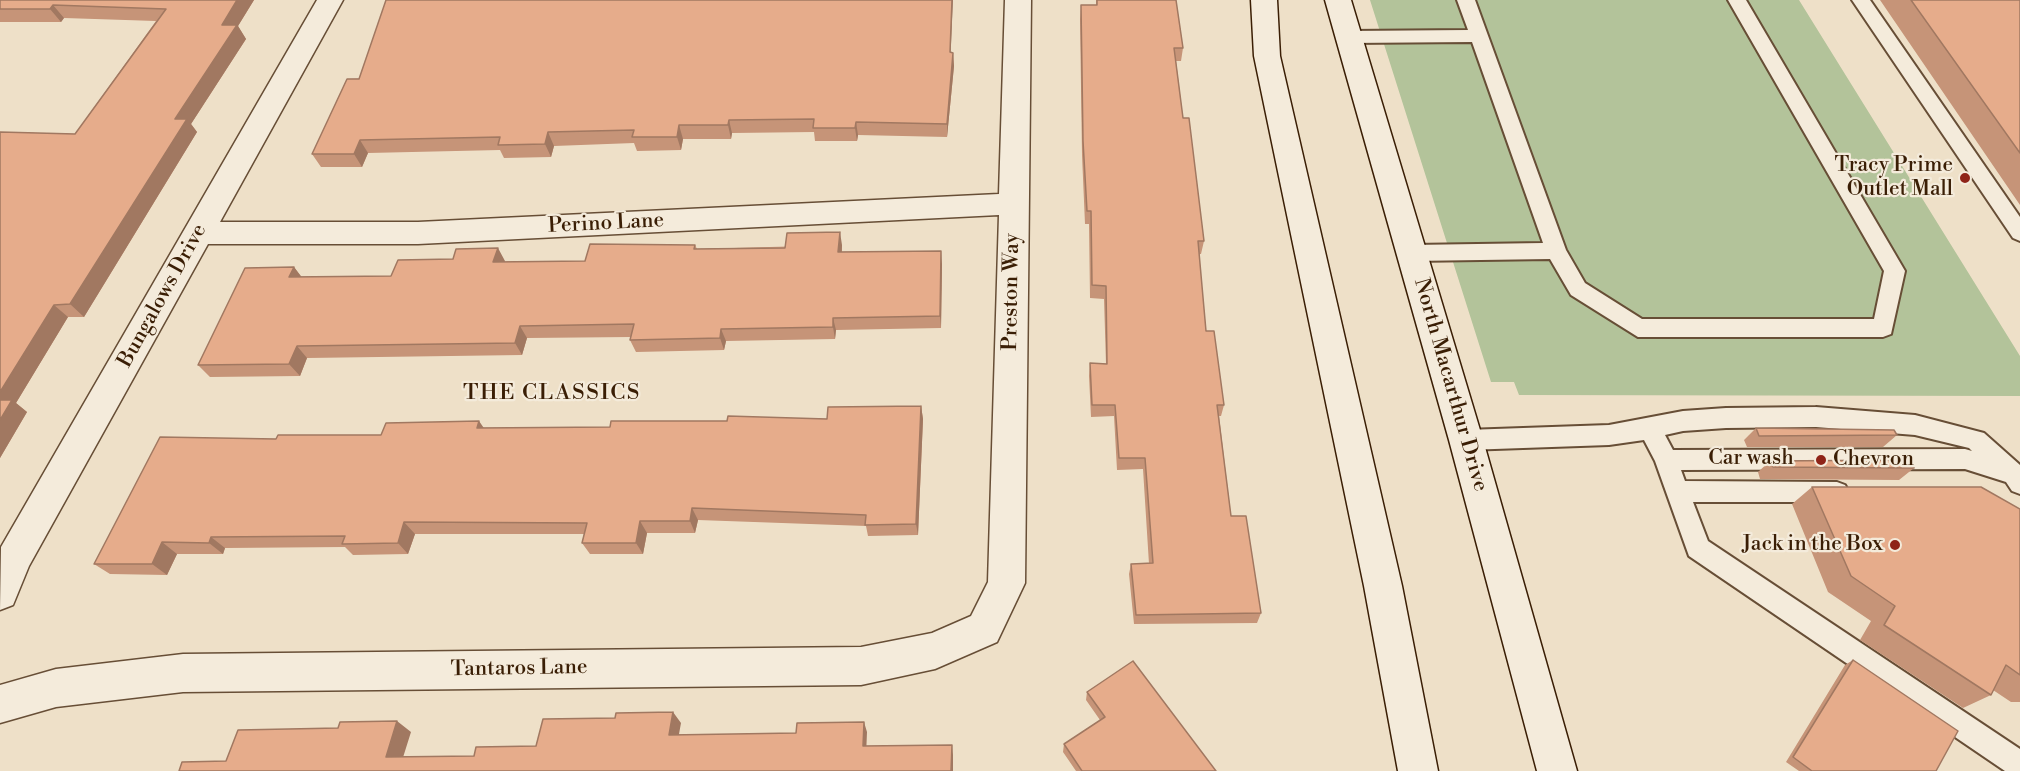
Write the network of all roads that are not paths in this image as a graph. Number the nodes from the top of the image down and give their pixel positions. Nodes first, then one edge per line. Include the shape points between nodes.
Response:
1 (330, 0) edge
2 (1018, 0) edge
3 (1264, 0) edge
4 (1338, 0) edge
5 (1466, 0) edge
6 (1737, 0) edge
7 (1861, 0) edge
8 (1478, 36) junction
9 (1349, 37) junction
10 (1014, 204) junction
11 (198, 233) junction
12 (2020, 233) edge
13 (1556, 251) junction
14 (1412, 253) junction
15 (1650, 429) junction
16 (1466, 440) junction
17 (1666, 460) junction
18 (2017, 479) edge
19 (1676, 491) junction
20 (1854, 492) edge
21 (1006, 583) joint
22 (0, 593) edge
23 (0, 704) edge
24 (2020, 765) edge
25 (1418, 771) edge
26 (1557, 771) edge

1 - 11 street, Bungalows Drive
2 - 10 street, Preston Way
3 - 25 street via 1267,56 1383,586
4 - 9 street, North Macarthur Drive
5 - 8 lane
6 - 13 lane via 1895,271 1883,328 1638,328 1578,290
7 - 12 lane
8 - 9 lane
8 - 13 lane
9 - 14 street, North Macarthur Drive
10 - 11 street, Perino Lane via 418,233
10 - 21 street, Preston Way
11 - 22 street, Bungalows Drive via 14,559
13 - 14 lane
14 - 16 street, North Macarthur Drive
15 - 16 lane via 1609,435
15 - 17 lane
15 - 18 lane via 1683,421 1726,418 1816,417 1915,425 1976,440
16 - 26 street, North Macarthur Drive
17 - 18 lane, Car wash via 1965,459
17 - 19 lane
19 - 20 lane
19 - 24 lane via 1698,548
21 - 23 street, Tantaros Lane via 984,628 934,651 861,666 183,673 56,688

